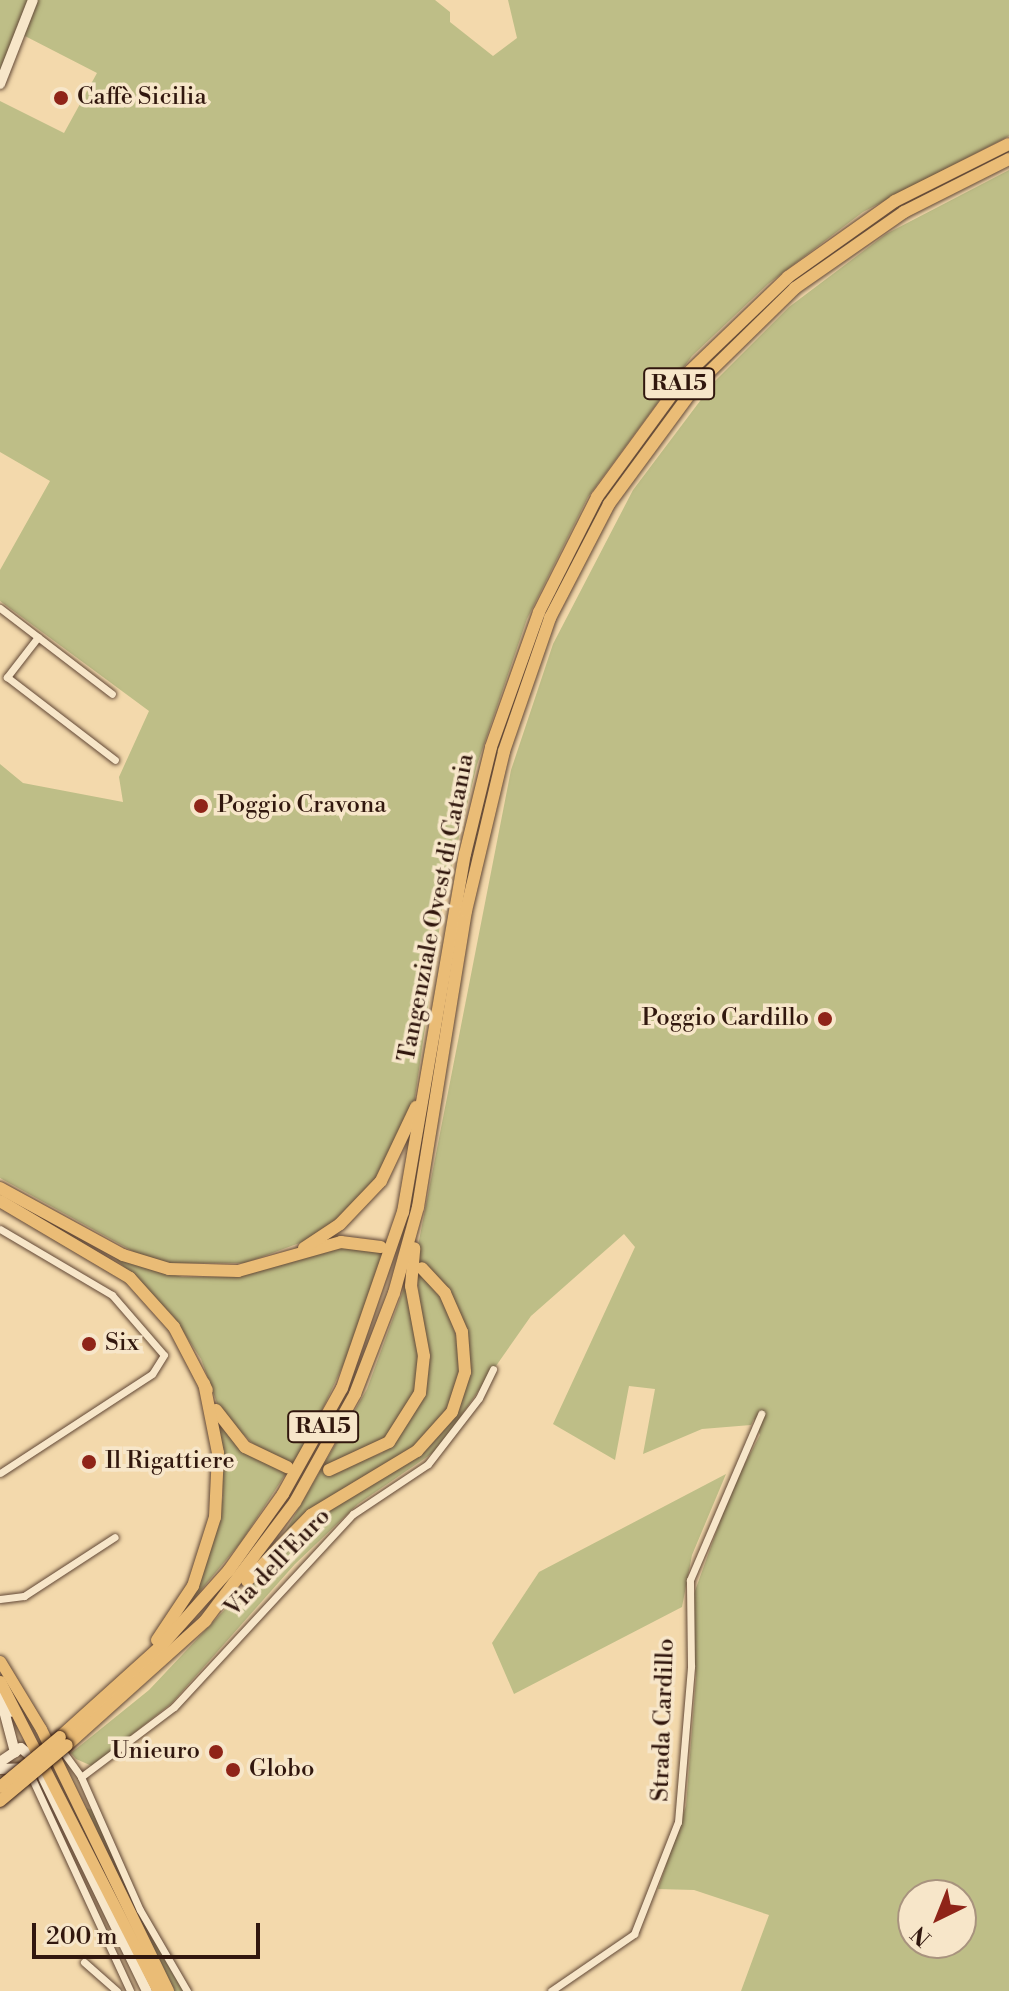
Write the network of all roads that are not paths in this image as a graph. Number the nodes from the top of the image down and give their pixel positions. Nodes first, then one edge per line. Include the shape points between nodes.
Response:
1 (33, 0) edge
2 (0, 84) edge
3 (1009, 144) edge
4 (1009, 159) edge
5 (0, 608) edge
6 (38, 637) junction
7 (7, 677) junction
8 (0, 686) edge
9 (112, 694) dead end
10 (115, 760) dead end
11 (435, 1034) junction
12 (444, 1048) junction
13 (0, 1186) edge
14 (0, 1203) edge
15 (0, 1229) edge
16 (381, 1247) dead end
17 (284, 1259) junction
18 (422, 1268) dead end
19 (493, 1369) dead end
20 (204, 1383) junction
21 (761, 1414) dead end
22 (287, 1467) dead end
23 (329, 1470) dead end
24 (0, 1473) edge
25 (115, 1537) dead end
26 (0, 1599) edge
27 (205, 1621) junction
28 (0, 1661) edge
29 (0, 1681) edge
30 (0, 1695) edge
31 (0, 1702) edge
32 (41, 1729) junction
33 (64, 1741) junction
34 (14, 1752) junction
35 (32, 1754) junction
36 (0, 1762) edge
37 (24, 1768) junction
38 (0, 1769) edge
39 (81, 1777) junction
40 (0, 1787) edge
41 (0, 1801) edge
42 (84, 1962) dead end
43 (117, 1991) edge
44 (130, 1991) edge
45 (147, 1991) edge
46 (158, 1991) edge
47 (168, 1991) edge
48 (187, 1991) edge
49 (551, 1991) edge

1 - 2 street
3 - 11 highway, Tangenziale Ovest di Catania / RA15 via 895,201 788,277 687,374 616,467 558,569 508,692 465,854
4 - 12 highway, Tangenziale Ovest di Catania / RA15 via 904,212 795,288 704,376 627,475 550,618 508,737 477,858
5 - 6 street
6 - 7 street
6 - 9 street
7 - 8 street
7 - 10 street
11 - 17 highway via 412,1120 391,1168 340,1224
11 - 33 highway, Tangenziale Ovest di Catania / RA15 via 391,1255 324,1424 259,1531 202,1603
12 - 23 highway via 440,1120 411,1271 424,1356 420,1393 389,1442
12 - 27 highway, Tangenziale Ovest di Catania / RA15 via 418,1207 378,1339 336,1431 295,1502
13 - 17 highway via 123,1255 169,1269 217,1273
14 - 20 highway via 130,1278 174,1327
15 - 24 street via 112,1295 164,1355 152,1374
16 - 17 highway via 341,1242
18 - 27 highway via 451,1303 464,1342 462,1385 446,1422 417,1451 311,1515
19 - 39 street, Via dell'Euro via 479,1398 428,1464 353,1514 174,1707
20 - 22 highway via 236,1439
20 - 33 highway via 219,1480 213,1530 198,1576 162,1634
21 - 49 street, Strada Cardillo via 707,1528 690,1580 691,1666 678,1822 634,1934
25 - 26 street via 24,1596
27 - 33 highway, Tangenziale Ovest di Catania / RA15
28 - 32 main road
29 - 46 main road
30 - 35 street
31 - 34 street
32 - 39 street
32 - 47 main road
33 - 40 highway, RA15, bridge
33 - 41 highway, RA15, bridge
34 - 35 street
34 - 36 street
34 - 37 street via 14,1763
35 - 37 street
35 - 45 street
37 - 38 street
37 - 44 street via 46,1798
39 - 48 street via 140,1910
42 - 43 street

